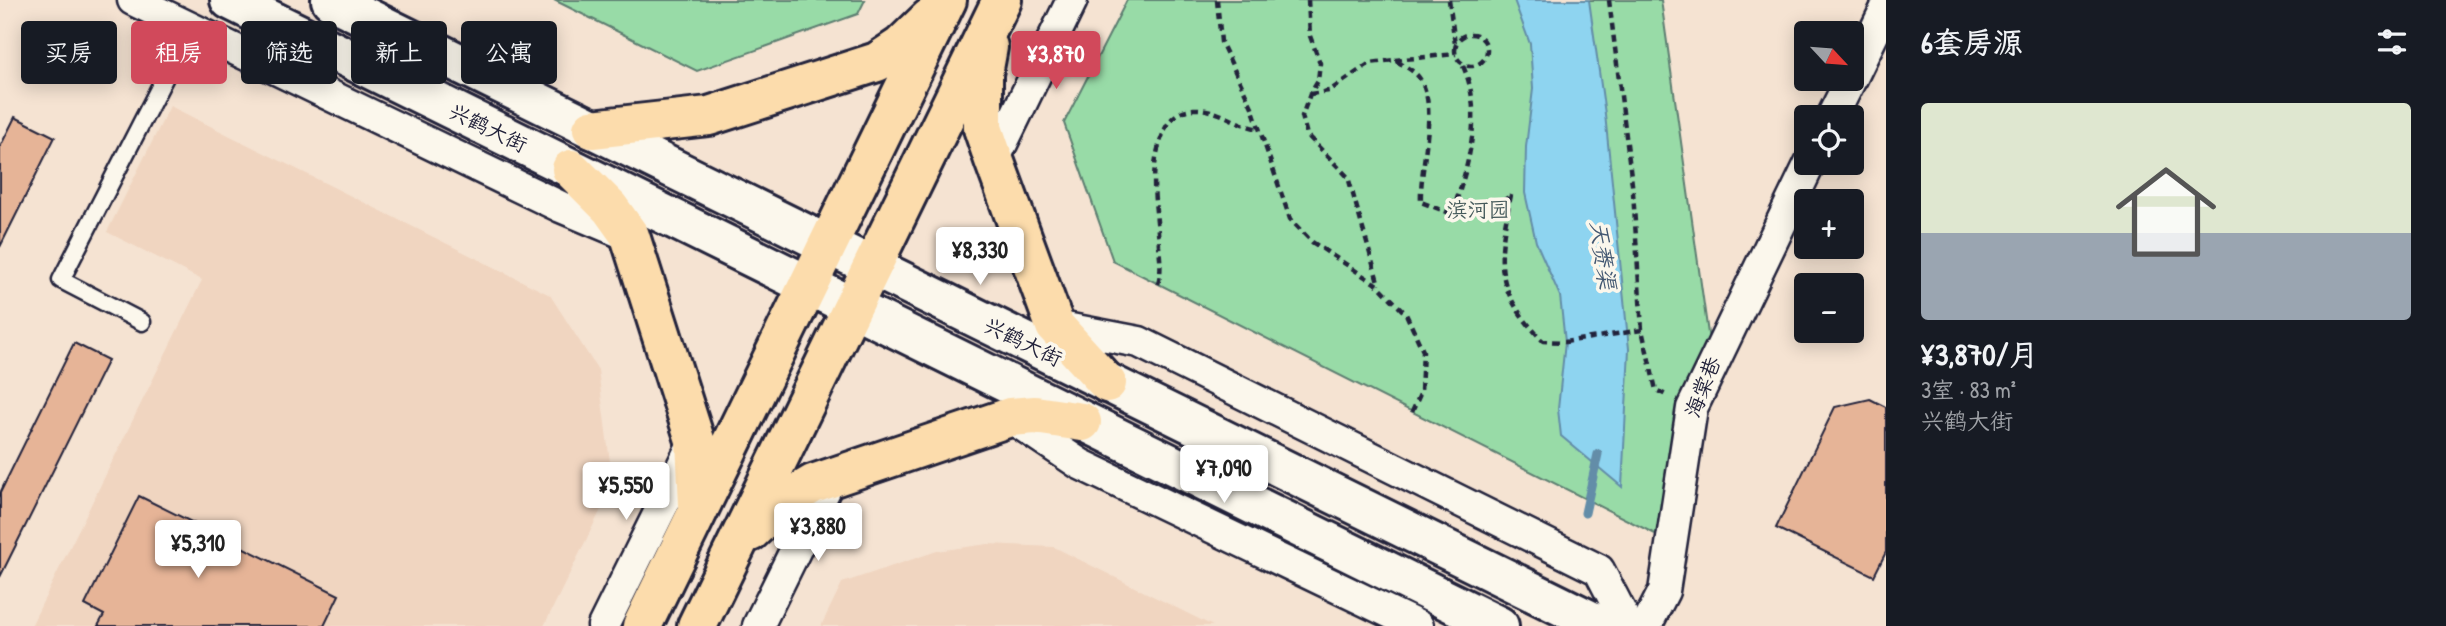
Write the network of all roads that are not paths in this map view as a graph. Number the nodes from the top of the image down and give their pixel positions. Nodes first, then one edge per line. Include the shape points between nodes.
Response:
1 (133, 0) edge
2 (230, 0) edge
3 (1072, 0) edge
4 (947, 1) edge
5 (354, 5) edge
6 (998, 8) edge
7 (1886, 8) edge
8 (176, 21) edge
9 (227, 46) edge
10 (1864, 52) edge
11 (161, 84) edge
12 (592, 129) junction
13 (994, 160) junction
14 (571, 169) junction
15 (1804, 175) edge
16 (630, 236) junction
17 (828, 245) junction
18 (872, 267) junction
19 (808, 286) junction
20 (852, 308) junction
21 (142, 322) dead end
22 (1055, 326) junction
23 (1107, 383) junction
24 (1010, 417) junction
25 (1082, 422) junction
26 (695, 440) junction
27 (831, 478) junction
28 (698, 511) junction
29 (736, 546) junction
30 (603, 626) edge
31 (642, 626) edge
32 (697, 626) edge
33 (758, 626) edge
34 (1418, 626) edge
35 (1499, 626) edge
36 (1602, 626) edge
37 (1628, 626) edge
38 (1646, 626) edge

1 - 8 street
2 - 14 main road, 兴鹤大街
3 - 13 street
4 - 12 main road via 901,46 877,62 709,116
4 - 17 main road
5 - 12 main road, 兴鹤大街
6 - 13 main road via 983,88 984,128
6 - 18 main road
7 - 10 street
9 - 16 street
11 - 21 lane via 61,280
12 - 17 main road, 兴鹤大街
13 - 22 main road
14 - 16 main road
14 - 19 main road, 兴鹤大街
15 - 38 street, 海棠巷 via 1692,408 1664,591
16 - 26 main road
17 - 18 main road, 兴鹤大街
17 - 19 main road
18 - 20 main road
18 - 23 main road, 兴鹤大街
19 - 20 main road, 兴鹤大街
19 - 28 main road
20 - 25 main road, 兴鹤大街
20 - 29 main road
22 - 23 main road
22 - 37 street via 1139,342 1599,570
23 - 36 main road, 兴鹤大街
24 - 25 main road via 1035,415
24 - 27 main road
24 - 34 street via 1080,464
25 - 35 main road, 兴鹤大街
26 - 28 main road
26 - 30 street
27 - 29 main road via 781,503
27 - 33 street
28 - 31 main road
29 - 32 main road

